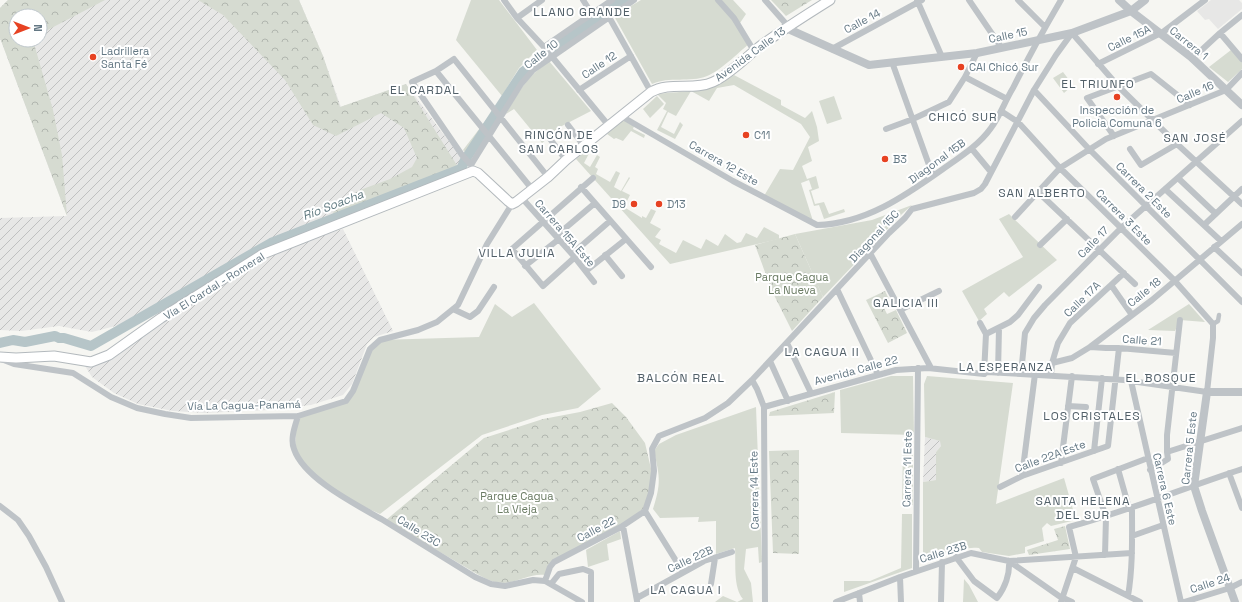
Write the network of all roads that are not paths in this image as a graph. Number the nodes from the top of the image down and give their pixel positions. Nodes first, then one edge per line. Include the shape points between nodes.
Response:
1 (504, 0) edge
2 (542, 0) edge
3 (583, 0) edge
4 (612, 0) edge
5 (634, 0) edge
6 (718, 0) edge
7 (765, 0) edge
8 (830, 0) edge
9 (969, 0) edge
10 (1018, 0) edge
11 (1061, 0) edge
12 (1120, 0) edge
13 (1144, 0) edge
14 (1205, 0) edge
15 (919, 1) edge
16 (1131, 11) junction
17 (592, 14) junction
18 (1242, 15) edge
19 (609, 17) junction
20 (517, 18) junction
21 (1045, 27) junction
22 (786, 28) junction
23 (1072, 33) junction
24 (1220, 33) junction
25 (1160, 34) junction
26 (1038, 40) junction
27 (1001, 47) junction
28 (545, 49) junction
29 (832, 49) junction
30 (754, 51) junction
31 (977, 53) junction
32 (551, 56) junction
33 (631, 56) junction
34 (942, 56) junction
35 (1192, 59) junction
36 (1242, 59) edge
37 (892, 62) junction
38 (1098, 64) junction
39 (436, 71) junction
40 (1242, 73) edge
41 (965, 77) junction
42 (1118, 86) junction
43 (579, 90) junction
44 (1034, 90) junction
45 (1226, 90) junction
46 (651, 92) junction
47 (1007, 99) junction
48 (1190, 105) junction
49 (1242, 105) edge
50 (1001, 111) junction
51 (499, 116) junction
52 (621, 116) junction
53 (913, 118) junction
54 (1153, 120) junction
55 (1242, 121) edge
56 (1018, 122) junction
57 (568, 124) dead end
58 (609, 126) junction
59 (886, 129) dead end
60 (488, 134) junction
61 (1114, 136) junction
62 (550, 139) dead end
63 (1177, 144) junction
64 (584, 146) junction
65 (972, 149) junction
66 (1089, 149) junction
67 (1130, 149) dead end
68 (566, 160) junction
69 (1196, 162) junction
70 (470, 167) junction
71 (1060, 168) junction
72 (991, 172) junction
73 (548, 176) junction
74 (933, 176) junction
75 (593, 178) dead end
76 (1178, 178) junction
77 (582, 187) junction
78 (532, 189) junction
79 (1165, 189) junction
80 (1242, 189) edge
81 (1038, 192) junction
82 (1235, 196) junction
83 (521, 198) junction
84 (595, 203) junction
85 (512, 204) junction
86 (1242, 204) edge
87 (1146, 206) junction
88 (1216, 214) junction
89 (1015, 217) dead end
90 (1067, 219) junction
91 (610, 221) junction
92 (543, 222) junction
93 (1242, 224) edge
94 (1204, 225) junction
95 (817, 226) joint
96 (1121, 228) junction
97 (557, 238) junction
98 (626, 239) junction
99 (1221, 241) junction
100 (1040, 245) dead end
101 (1214, 247) junction
102 (1099, 250) junction
103 (870, 253) junction
104 (605, 255) junction
105 (573, 256) junction
106 (1200, 259) junction
107 (1242, 262) edge
108 (525, 266) junction
109 (651, 267) dead end
110 (1236, 267) junction
111 (586, 271) junction
112 (1124, 273) junction
113 (1242, 273) edge
114 (622, 276) dead end
115 (1174, 280) junction
116 (594, 282) dead end
117 (1135, 284) dead end
118 (1111, 285) junction
119 (494, 287) dead end
120 (1039, 287) dead end
121 (837, 289) junction
122 (939, 291) dead end
123 (1242, 302) edge
124 (454, 309) junction
125 (901, 311) junction
126 (1132, 315) junction
127 (1219, 316) dead end
128 (1180, 320) dead end
129 (980, 323) dead end
130 (1213, 324) junction
131 (999, 328) junction
132 (986, 334) junction
133 (787, 343) junction
134 (1090, 347) junction
135 (1119, 348) junction
136 (1176, 353) junction
137 (0, 358) edge
138 (770, 361) junction
139 (1052, 363) junction
140 (918, 368) junction
141 (930, 368) junction
142 (998, 373) junction
143 (984, 374) junction
144 (1021, 374) junction
145 (1035, 374) junction
146 (878, 375) junction
147 (1050, 375) junction
148 (1072, 376) junction
149 (1102, 378) junction
150 (1114, 379) junction
151 (752, 380) junction
152 (1131, 381) junction
153 (1173, 387) junction
154 (1207, 392) junction
155 (1242, 392) edge
156 (811, 394) junction
157 (788, 401) junction
158 (1068, 406) junction
159 (764, 407) junction
160 (1086, 407) dead end
161 (298, 416) junction
162 (1242, 428) edge
163 (1200, 441) junction
164 (1094, 451) junction
165 (1167, 452) junction
166 (1148, 458) junction
167 (1061, 464) junction
168 (1118, 469) junction
169 (1242, 469) edge
170 (1150, 470) junction
171 (1229, 473) junction
172 (1022, 476) junction
173 (1194, 486) junction
174 (1000, 487) dead end
175 (1157, 498) junction
176 (0, 506) edge
177 (1131, 508) junction
178 (1242, 508) edge
179 (645, 511) junction
180 (1106, 517) junction
181 (1163, 525) junction
182 (623, 526) junction
183 (1132, 536) junction
184 (732, 552) dead end
185 (1132, 553) junction
186 (1105, 555) junction
187 (956, 557) junction
188 (1076, 557) junction
189 (715, 558) junction
190 (1009, 561) junction
191 (942, 562) junction
192 (1073, 568) junction
193 (916, 571) junction
194 (683, 572) junction
195 (900, 577) junction
196 (545, 580) junction
197 (1242, 582) edge
198 (551, 584) junction
199 (711, 584) dead end
200 (1230, 588) junction
201 (859, 593) junction
202 (1128, 596) junction
203 (637, 600) edge
204 (1061, 600) edge
205 (62, 602) edge
206 (582, 602) edge
207 (591, 602) edge
208 (765, 602) edge
209 (836, 602) edge
210 (860, 602) edge
211 (901, 602) edge
212 (941, 602) edge
213 (1072, 602) edge
214 (1140, 602) edge
215 (1183, 602) edge
216 (1236, 602) edge

1 - 20 street
2 - 20 street
3 - 17 street
4 - 17 street, Calle 10
5 - 19 street, Calle 10
6 - 30 street via 734,18
7 - 22 street via 787,25
8 - 22 main road, Avenida Calle 13
9 - 27 street
10 - 21 street
11 - 21 street, Diagonal 15B
12 - 16 street, Carrera 1
13 - 16 street, Calle 15
14 - 25 street, Calle 15A
15 - 29 street, Calle 14
15 - 34 street
16 - 23 street, Calle 15
16 - 25 street, Carrera 1
17 - 28 street, Calle 10
18 - 24 street
19 - 32 street, Calle 10
19 - 33 street
20 - 28 street
21 - 26 street, Diagonal 15B
22 - 29 street
22 - 30 main road, Avenida Calle 13
23 - 26 street, Calle 15
23 - 38 street
23 - 44 street, Diagonal 15C
24 - 35 street
24 - 36 street
25 - 35 street, Carrera 1
25 - 38 street, Calle 15A
26 - 27 street, Calle 15
26 - 47 street, Diagonal 15B
27 - 31 street, Calle 15
28 - 32 street
29 - 37 street, Calle 15 via 869,65
30 - 46 main road, Avenida Calle 13 via 730,72 711,83 666,86
31 - 34 street, Calle 15
31 - 41 street
32 - 43 street
32 - 51 street, Calle 10 via 533,70
33 - 43 street, Calle 12
33 - 46 street
34 - 37 street, Calle 15
35 - 45 street, Carrera 1
37 - 53 street
38 - 42 street
39 - 51 street via 454,59
39 - 60 street, Carrera 15A Este
39 - 70 street via 412,82
40 - 45 street, Calle 16
41 - 47 street
41 - 53 street via 948,102
42 - 48 street via 1151,74
42 - 54 street
42 - 61 street via 1087,98
43 - 58 street
44 - 56 street, Diagonal 15C
44 - 66 street, Carrera 2 Este
45 - 48 street, Calle 16
45 - 49 street, Carrera 1
46 - 52 main road, Avenida Calle 13
47 - 50 street, Diagonal 15B
48 - 54 street, Calle 16
50 - 56 street, Carrera 3 Este
50 - 65 street, Diagonal 15B via 989,131
51 - 60 street, Calle 10
51 - 73 street
52 - 58 main road, Avenida Calle 13
52 - 95 street, Carrera 12 Este
53 - 59 street
53 - 74 street
54 - 61 street, Calle 16
54 - 63 street
55 - 69 street, Calle 17
56 - 71 street, Carrera 3 Este
56 - 72 street, Diagonal 15C
57 - 64 street
58 - 64 main road, Avenida Calle 13
60 - 70 street, Calle 10
60 - 78 street, Carrera 15A Este
61 - 66 street, Calle 16
62 - 68 street
63 - 67 street via 1141,165
63 - 69 street
64 - 68 main road, Avenida Calle 13
65 - 72 street
65 - 74 street, Diagonal 15B
66 - 71 street, Calle 16
66 - 87 street, Carrera 2 Este
68 - 73 main road, Avenida Calle 13
69 - 76 street, Calle 17
69 - 82 street
70 - 85 main road
70 - 137 main road, Vía El Cardal - Romeral via 263,254 161,318 109,356 91,362 54,356
71 - 81 street, Calle 16
71 - 96 street, Carrera 3 Este
72 - 103 street, Diagonal 15C via 986,184 974,193 912,208
73 - 78 main road, Avenida Calle 13
74 - 95 street, Diagonal 15B via 909,193 866,215 831,225
75 - 77 street
76 - 79 street, Calle 17
76 - 88 street
77 - 84 street
77 - 92 street
78 - 83 main road, Avenida Calle 13
79 - 87 street, Calle 17
79 - 94 street
80 - 82 street
81 - 89 street, Calle 16
81 - 90 street
82 - 86 street
82 - 88 street
83 - 85 main road, Avenida Calle 13
83 - 92 street, Carrera 15A Este
84 - 91 street
84 - 97 street
85 - 124 street, Vía La Cagua-Panamá via 487,244 458,306
87 - 96 street, Calle 17
87 - 106 street, Carrera 2 Este
88 - 94 street
90 - 100 street
90 - 102 street
91 - 98 street
91 - 105 street
92 - 97 street, Carrera 15A Este
92 - 108 street via 512,249
93 - 99 street, Calle 18
94 - 99 street
96 - 102 street, Calle 17
96 - 115 street, Carrera 3 Este
97 - 105 street, Carrera 15A Este
97 - 108 street
98 - 104 street
98 - 109 street
99 - 101 street, Calle 18
101 - 106 street, Calle 18
101 - 110 street
102 - 112 street
102 - 144 street, Calle 17 via 1034,318 1025,333
103 - 121 street, Diagonal 15C
103 - 125 street
104 - 111 street
104 - 114 street
105 - 108 street via 543,286
105 - 111 street, Carrera 15A Este
106 - 115 street, Calle 18
106 - 123 street, Carrera 2 Este
107 - 110 street
110 - 113 street
111 - 116 street, Carrera 15A Este
112 - 117 street
112 - 118 street, Calle 17A
115 - 126 street, Calle 18
115 - 130 street, Carrera 3 Este
118 - 126 street
118 - 139 street, Calle 17A via 1070,323 1058,343
119 - 124 street via 478,311 470,317
120 - 131 street via 1018,316
121 - 133 street, Diagonal 15C
121 - 146 street
122 - 125 street
124 - 161 street, Vía La Cagua-Panamá via 431,325 380,340 370,349 353,391 346,401
125 - 141 street
126 - 134 street, Calle 18
127 - 130 street via 1218,321
128 - 136 street
129 - 132 street
130 - 154 street, Carrera 5 Este
131 - 132 street
131 - 142 street
132 - 143 street
133 - 138 street, Diagonal 15C
133 - 156 street
134 - 135 street, Calle 21
134 - 139 street, Calle 18 via 1072,358
135 - 136 street, Calle 21
135 - 150 street
136 - 153 street
137 - 161 street, Vía La Cagua-Panamá via 14,364 73,373 111,397 136,408 165,414 191,418
138 - 151 street, Diagonal 15C
138 - 157 street
139 - 147 street, Calle 17A
140 - 141 street, Avenida Calle 22
140 - 146 street, Avenida Calle 22
140 - 193 street, Carrera 11 Este
141 - 143 street, Avenida Calle 22
142 - 143 street, Avenida Calle 22
142 - 144 street, Avenida Calle 22
144 - 145 street, Avenida Calle 22
145 - 147 street, Avenida Calle 22
145 - 172 street
146 - 156 street, Avenida Calle 22
147 - 148 street, Avenida Calle 22
148 - 149 street, Avenida Calle 22
148 - 158 street
149 - 150 street, Avenida Calle 22
149 - 164 street
150 - 152 street, Avenida Calle 22
150 - 164 street, Calle 22A Este via 1108,446
151 - 159 street, Carrera 14 Este
151 - 179 street, Diagonal 15C via 728,403 705,418 659,436 652,450 652,493
152 - 153 street, Avenida Calle 22
152 - 166 street, Carrera 6 Este
153 - 154 street, Avenida Calle 22
153 - 165 street
154 - 155 street, Avenida Calle 22
154 - 163 street, Carrera 5 Este
156 - 157 street, Avenida Calle 22
157 - 159 street, Avenida Calle 22
158 - 160 street
158 - 167 street
159 - 208 street, Carrera 14 Este
161 - 196 street, Calle 23C via 293,434 294,449 305,468 342,498 491,584 505,586
162 - 163 street
163 - 165 street
163 - 173 street, Carrera 5 Este
164 - 167 street, Calle 22A Este
165 - 170 street via 1168,459
166 - 168 street
166 - 170 street, Carrera 6 Este
167 - 172 street, Calle 22A Este
168 - 177 street
168 - 180 street via 1094,479
169 - 171 street
170 - 175 street, Carrera 6 Este
171 - 173 street
171 - 178 street
172 - 174 street, Calle 22A Este
173 - 175 street
173 - 200 street, Carrera 5 Este
175 - 177 street
175 - 181 street, Carrera 6 Este
176 - 205 street via 18,520 29,536
177 - 180 street
177 - 183 street
179 - 182 street, Calle 22
179 - 194 street
180 - 186 street
180 - 188 street via 1069,527
181 - 183 street
181 - 215 street, Carrera 6 Este
182 - 196 street, Calle 22 via 554,562
182 - 203 street
183 - 185 street
184 - 189 street, Calle 22B
185 - 186 street, Calle 23B
185 - 202 street
186 - 188 street, Calle 23B
187 - 190 street, Calle 23B via 971,553
187 - 190 street via 974,581 997,598 1010,570
187 - 191 street, Calle 23B
188 - 190 street, Calle 23B
188 - 192 street
189 - 194 street, Calle 22B
189 - 199 street
190 - 204 street
191 - 193 street, Calle 23B
191 - 212 street
192 - 202 street
192 - 204 street
193 - 195 street, Calle 23B
194 - 203 street, Calle 22B
195 - 201 street, Calle 23B
195 - 211 street
196 - 198 street
197 - 200 street, Calle 24
198 - 206 street
198 - 207 street via 556,576 564,572 583,569 591,572
200 - 215 street, Calle 24
200 - 216 street, Carrera 5 Este
201 - 209 street, Calle 23B
201 - 210 street
202 - 214 street
204 - 213 street

